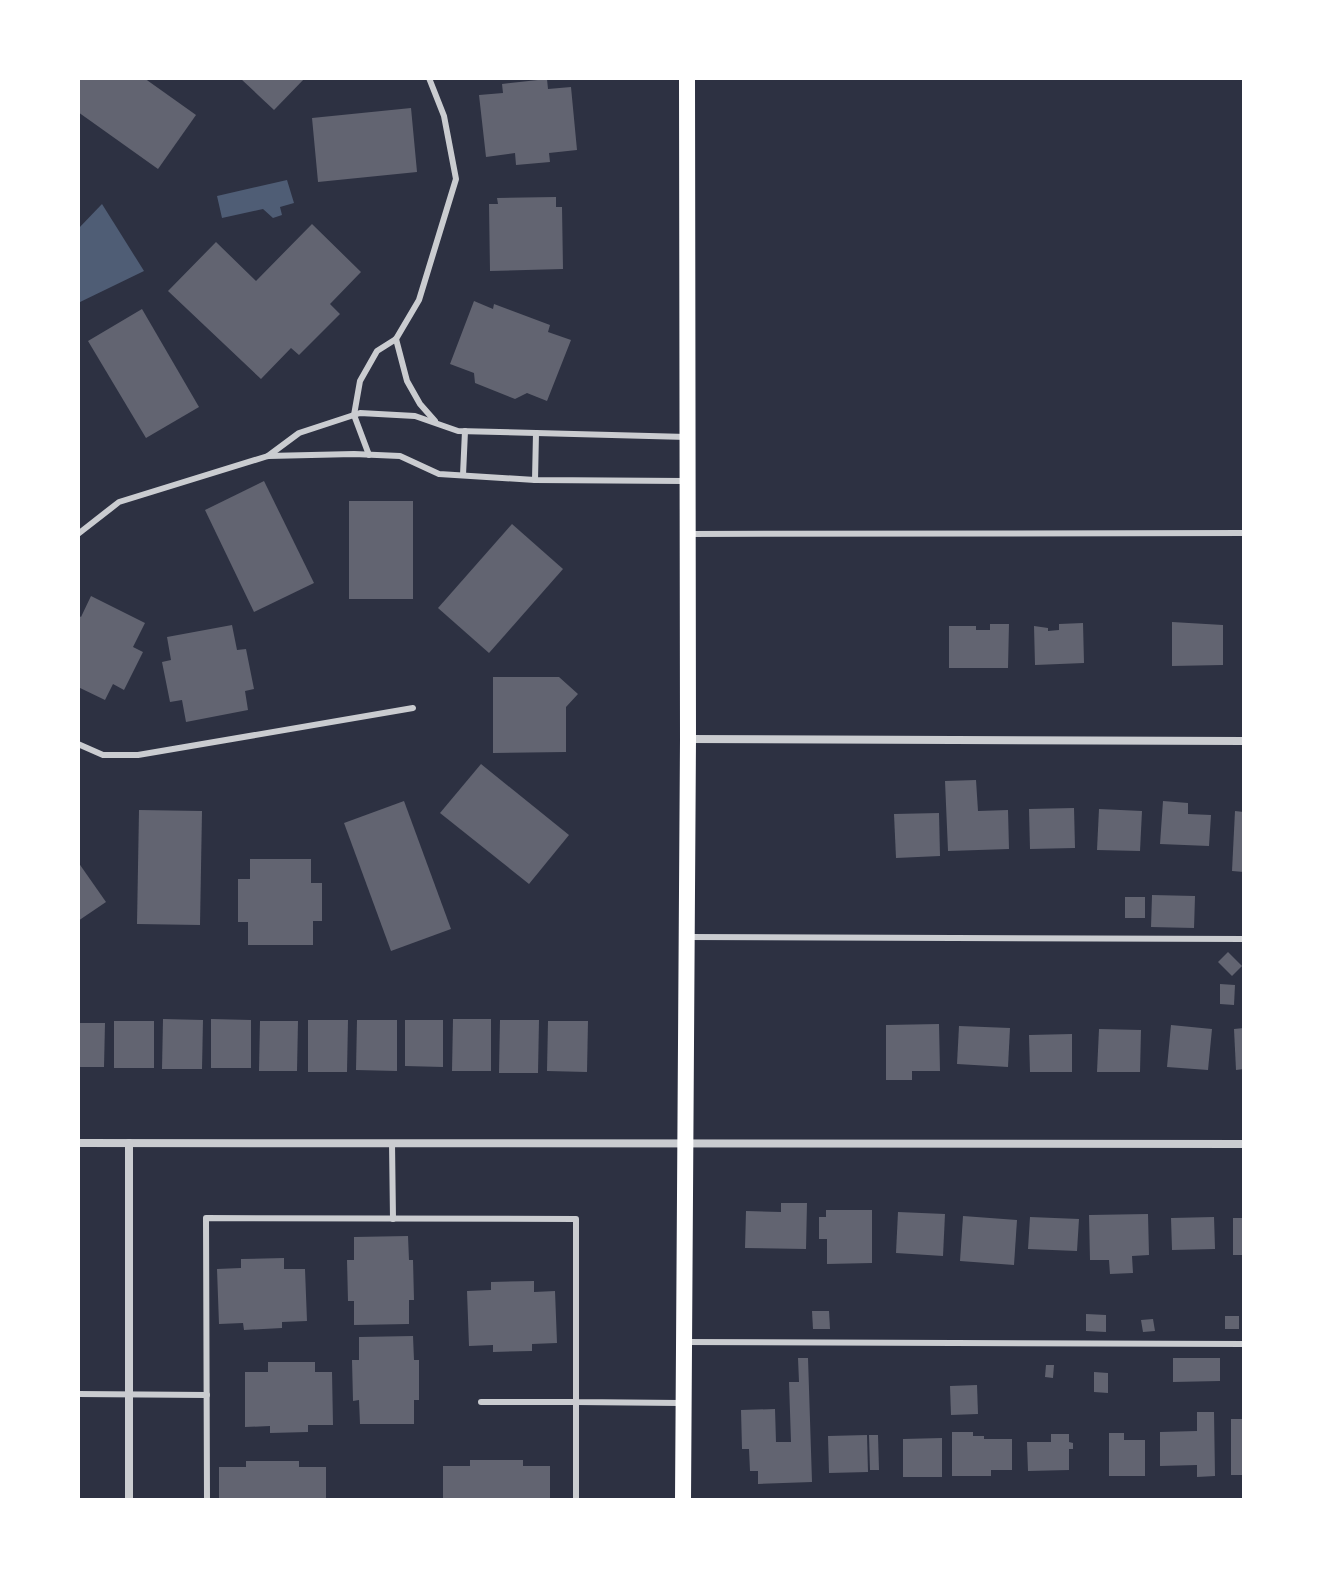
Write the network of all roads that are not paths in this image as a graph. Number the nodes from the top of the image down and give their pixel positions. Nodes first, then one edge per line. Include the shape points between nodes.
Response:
1 (429, 78) edge
2 (687, 78) edge
3 (396, 339) junction
4 (354, 415) junction
5 (437, 424) junction
6 (465, 431) junction
7 (536, 433) junction
8 (688, 437) junction
9 (369, 455) junction
10 (268, 456) junction
11 (463, 475) junction
12 (535, 480) junction
13 (688, 481) junction
14 (1244, 533) edge
15 (78, 534) edge
16 (688, 534) junction
17 (413, 708) dead end
18 (688, 739) junction
19 (1244, 741) edge
20 (78, 744) edge
21 (687, 937) junction
22 (1244, 939) edge
23 (78, 1143) edge
24 (129, 1143) junction
25 (392, 1143) junction
26 (686, 1144) junction
27 (1244, 1144) edge
28 (393, 1219) junction
29 (684, 1342) junction
30 (1244, 1344) edge
31 (78, 1394) edge
32 (129, 1395) junction
33 (207, 1395) junction
34 (481, 1402) dead end
35 (576, 1402) junction
36 (683, 1403) junction
37 (129, 1500) edge
38 (207, 1500) edge
39 (576, 1500) edge
40 (683, 1500) edge

1 - 3 lane via 444,116 456,179 419,300
2 - 8 main road
3 - 4 lane via 377,351 360,381
3 - 5 lane via 407,381
4 - 5 lane via 415,416
4 - 9 lane
4 - 10 lane via 299,433
5 - 6 lane
6 - 7 lane
6 - 11 lane
7 - 8 lane
7 - 12 lane
8 - 13 main road
9 - 10 lane
9 - 11 lane via 400,456 439,474
10 - 15 lane via 119,502
11 - 12 lane
12 - 13 lane
13 - 16 main road
14 - 16 lane
16 - 18 main road
17 - 20 lane via 138,755 103,755
18 - 19 street
18 - 21 main road
21 - 22 lane
21 - 26 main road
23 - 24 street
24 - 25 street
24 - 32 street
25 - 26 street
25 - 28 lane
26 - 27 street
26 - 29 main road
28 - 33 lane via 206,1218
28 - 35 lane via 576,1219
29 - 30 lane
29 - 36 main road
31 - 32 lane
32 - 33 lane
32 - 37 street
33 - 38 lane
34 - 35 lane
35 - 36 lane
35 - 39 lane
36 - 40 main road

